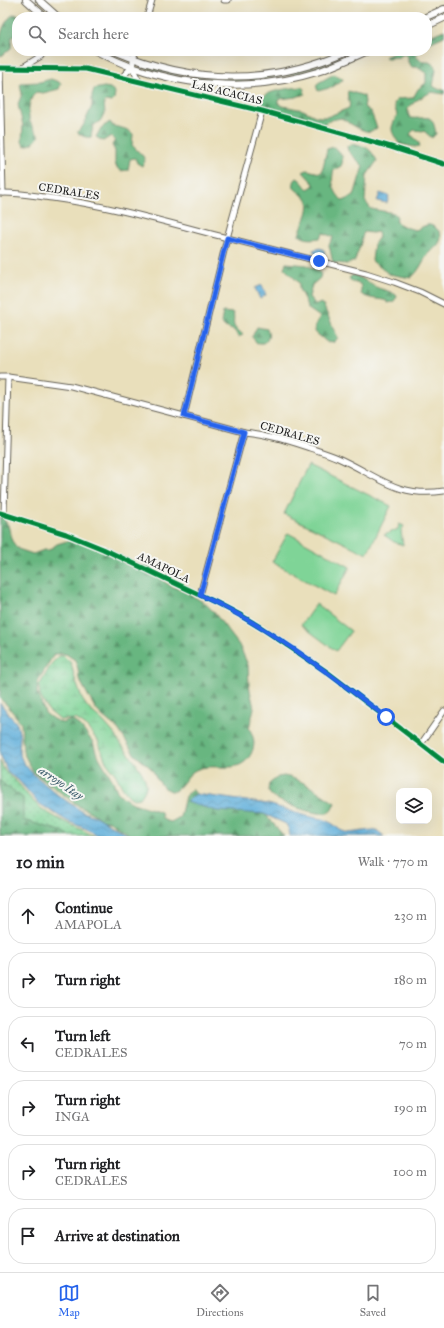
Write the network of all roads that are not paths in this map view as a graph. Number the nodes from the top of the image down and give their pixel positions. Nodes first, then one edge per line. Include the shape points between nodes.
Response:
1 (26, 0) edge
2 (39, 0) edge
3 (152, 0) edge
4 (224, 0) edge
5 (228, 0) edge
6 (444, 9) edge
7 (39, 12) edge
8 (50, 12) edge
9 (148, 12) edge
10 (432, 14) edge
11 (444, 18) edge
12 (432, 24) edge
13 (41, 56) edge
14 (107, 56) edge
15 (125, 56) edge
16 (133, 56) edge
17 (335, 56) edge
18 (356, 56) edge
19 (132, 59) junction
20 (132, 67) junction
21 (0, 68) edge
22 (22, 68) junction
23 (122, 77) junction
24 (138, 81) junction
25 (262, 111) junction
26 (444, 164) edge
27 (2, 193) edge
28 (227, 238) junction
29 (444, 304) edge
30 (0, 377) edge
31 (8, 377) junction
32 (184, 416) junction
33 (244, 432) junction
34 (444, 491) edge
35 (2, 513) edge
36 (200, 595) junction
37 (444, 711) edge
38 (421, 744) junction
39 (444, 762) edge

1 - 7 street
2 - 8 street
3 - 9 street
4 - 5 street
6 - 10 street
11 - 12 street
13 - 22 street
14 - 20 street
15 - 19 street
16 - 19 street
17 - 19 street via 287,71 248,76 194,74
18 - 20 street via 317,72 249,84 192,82
19 - 20 street
20 - 23 street
20 - 24 street
21 - 22 street, LAS ACACIAS
21 - 27 street
22 - 23 street, LAS ACACIAS via 86,69
23 - 24 street, LAS ACACIAS
24 - 25 street, LAS ACACIAS
25 - 26 street, LAS ACACIAS
25 - 28 street
27 - 28 street, CEDRALES via 72,201 123,211
28 - 29 street, CEDRALES via 387,280
28 - 32 street
30 - 31 street, CEDRALES
31 - 32 street, CEDRALES via 71,386
31 - 35 street
32 - 33 street, CEDRALES
33 - 34 street, CEDRALES via 268,436 328,454 390,486 426,493
33 - 36 street
35 - 36 street, AMAPOLA via 103,549
36 - 38 street, AMAPOLA via 263,629 327,672
37 - 38 street
38 - 39 street, AMAPOLA

